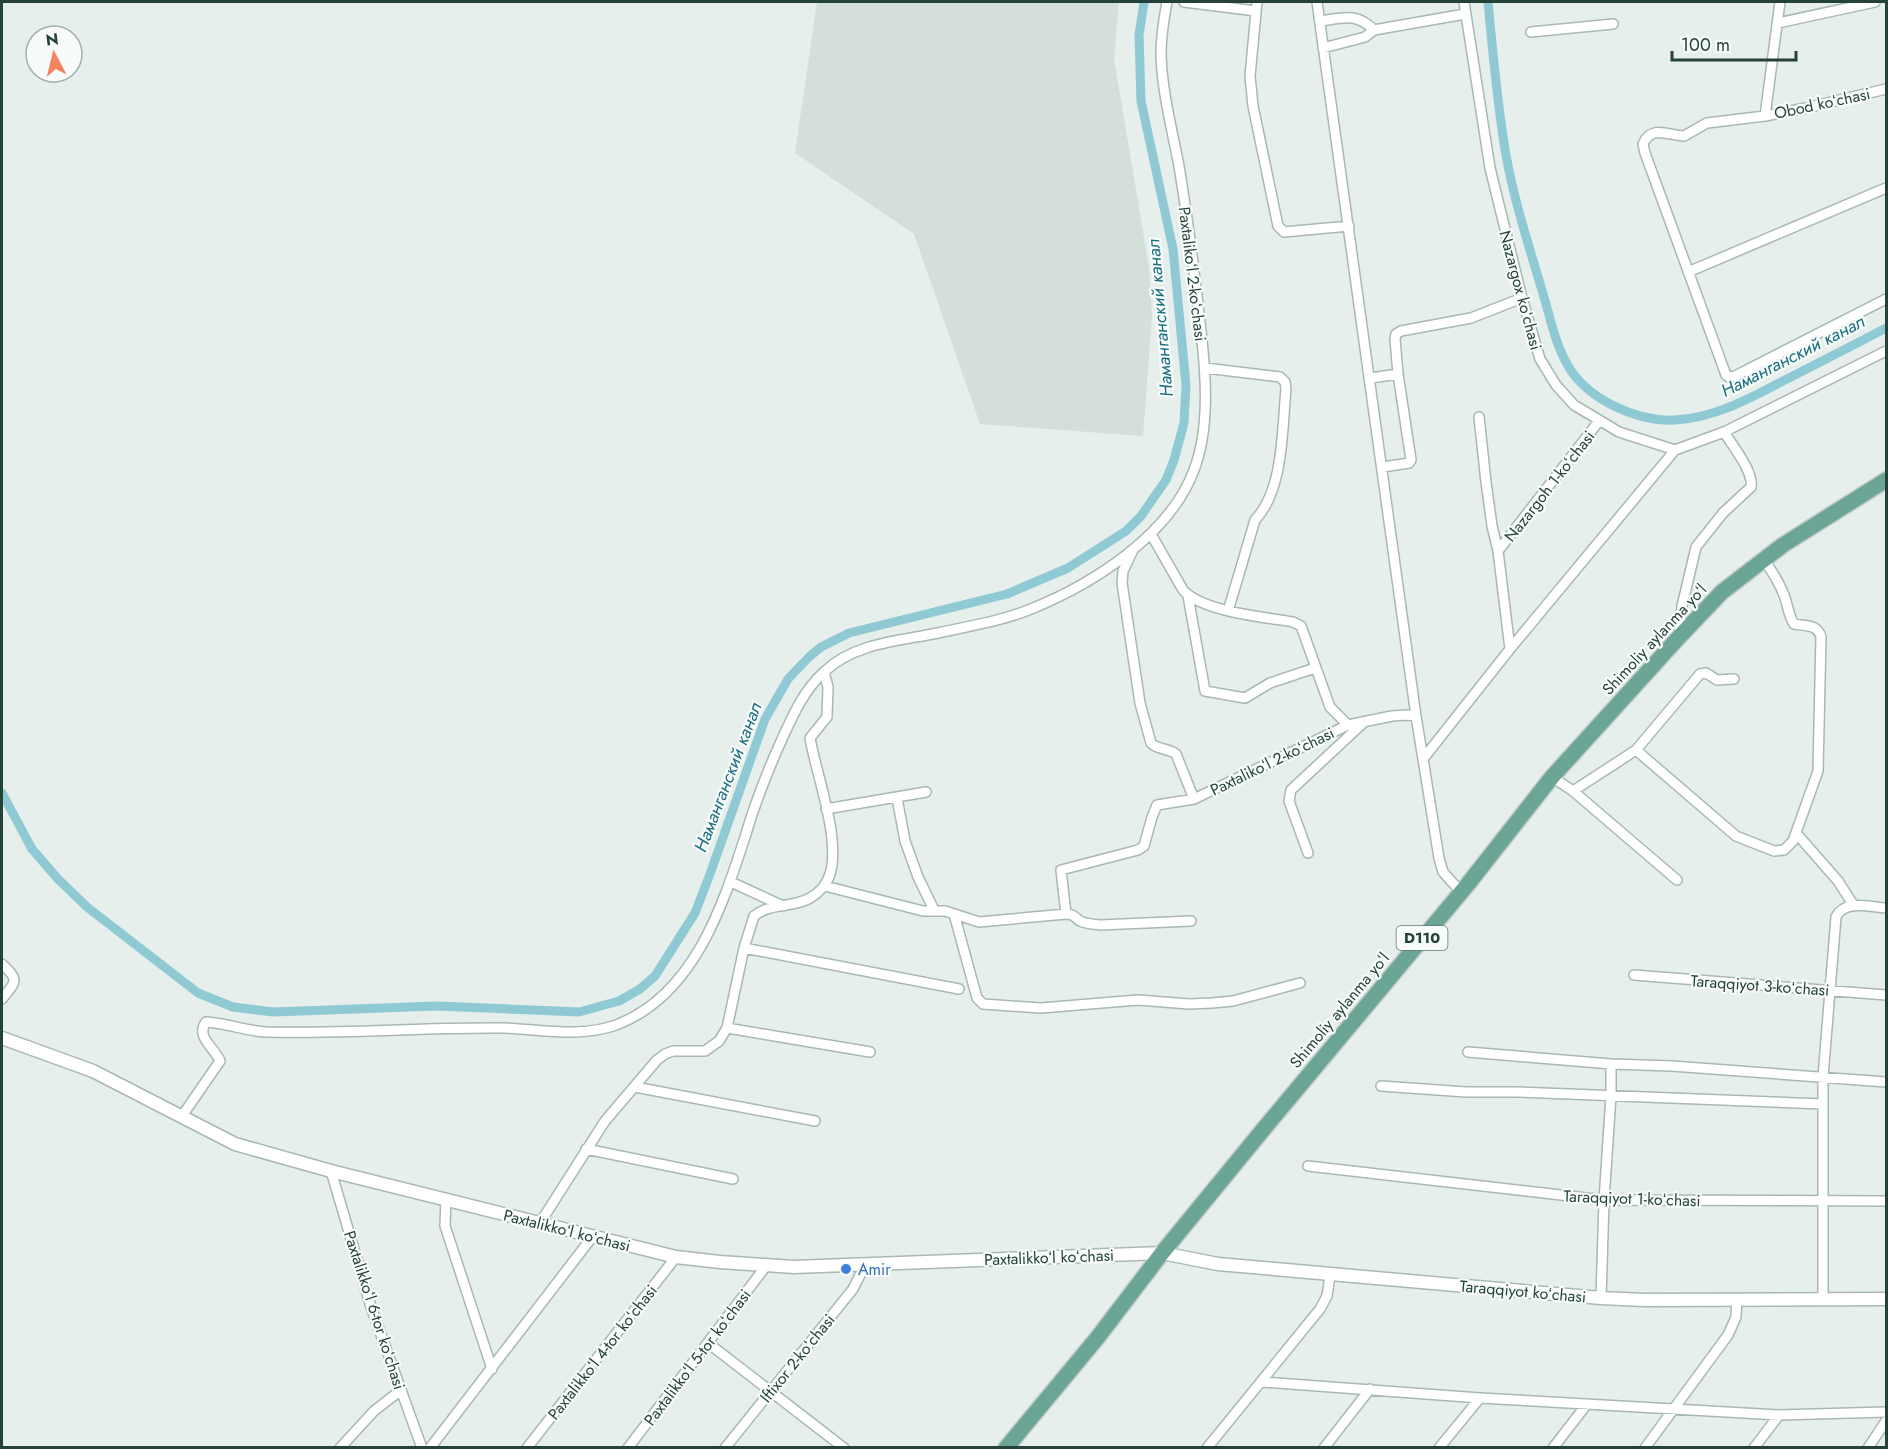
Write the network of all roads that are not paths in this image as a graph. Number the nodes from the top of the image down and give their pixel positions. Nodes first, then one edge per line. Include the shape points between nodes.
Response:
1 (1167, 2) edge
2 (1184, 2) edge
3 (1317, 2) edge
4 (1464, 2) edge
5 (1780, 2) edge
6 (1875, 2) edge
7 (1257, 6) edge
8 (1465, 14) junction
9 (1320, 21) junction
10 (1778, 23) junction
11 (1613, 24) dead end
12 (1374, 30) junction
13 (1531, 32) dead end
14 (1323, 48) junction
15 (1887, 89) edge
16 (1766, 116) junction
17 (1887, 188) edge
18 (1349, 226) junction
19 (1688, 272) junction
20 (1522, 298) junction
21 (1887, 299) edge
22 (1887, 351) edge
23 (1205, 368) junction
24 (1398, 375) junction
25 (1371, 378) junction
26 (1479, 417) dead end
27 (1599, 421) junction
28 (1724, 432) junction
29 (1675, 450) junction
30 (1383, 467) junction
31 (1887, 480) edge
32 (1151, 534) junction
33 (1134, 548) junction
34 (1498, 551) junction
35 (1764, 560) junction
36 (1188, 596) junction
37 (1228, 610) junction
38 (1679, 637) junction
39 (1510, 649) junction
40 (1316, 668) junction
41 (824, 672) junction
42 (1734, 679) dead end
43 (1416, 716) junction
44 (1363, 723) junction
45 (1348, 725) junction
46 (1636, 750) junction
47 (1423, 759) junction
48 (1552, 777) junction
49 (1573, 791) junction
50 (926, 792) dead end
51 (893, 798) junction
52 (1194, 799) junction
53 (826, 809) junction
54 (1796, 833) junction
55 (1308, 853) dead end
56 (1677, 880) dead end
57 (731, 882) junction
58 (825, 886) junction
59 (1461, 892) junction
60 (784, 906) junction
61 (1854, 906) junction
62 (1887, 908) edge
63 (934, 910) junction
64 (954, 914) junction
65 (1066, 914) junction
66 (1191, 921) dead end
67 (744, 948) junction
68 (2, 964) edge
69 (1634, 975) dead end
70 (1300, 983) dead end
71 (959, 989) dead end
72 (1830, 990) junction
73 (1887, 995) edge
74 (2, 999) edge
75 (727, 1028) junction
76 (2, 1038) edge
77 (870, 1052) dead end
78 (1468, 1052) dead end
79 (1611, 1064) junction
80 (1823, 1077) junction
81 (1887, 1082) edge
82 (1382, 1086) dead end
83 (636, 1087) junction
84 (1611, 1096) junction
85 (1822, 1104) junction
86 (182, 1116) junction
87 (815, 1121) dead end
88 (586, 1149) junction
89 (1308, 1166) dead end
90 (331, 1171) junction
91 (733, 1179) dead end
92 (446, 1198) junction
93 (1604, 1200) junction
94 (1824, 1200) junction
95 (1887, 1201) edge
96 (540, 1223) junction
97 (593, 1236) junction
98 (1162, 1252) junction
99 (676, 1257) junction
100 (865, 1265) junction
101 (766, 1266) junction
102 (1330, 1275) junction
103 (1601, 1298) junction
104 (1737, 1299) junction
105 (1823, 1299) junction
106 (1887, 1299) edge
107 (708, 1343) junction
108 (492, 1369) junction
109 (1262, 1382) junction
110 (1370, 1389) junction
111 (401, 1390) junction
112 (770, 1391) junction
113 (1480, 1398) junction
114 (1587, 1404) junction
115 (1674, 1408) junction
116 (1887, 1412) edge
117 (1779, 1415) junction
118 (1887, 1421) edge
119 (837, 1445) edge
120 (340, 1448) edge
121 (422, 1448) edge
122 (430, 1448) edge
123 (527, 1448) edge
124 (628, 1448) edge
125 (725, 1448) edge
126 (1006, 1448) edge
127 (1207, 1448) edge
128 (1324, 1448) edge
129 (1439, 1448) edge
130 (1552, 1448) edge
131 (1646, 1448) edge
132 (1754, 1448) edge
133 (1868, 1448) edge

1 - 23 street, Paxtalikoʻl 2-koʻchasi via 1161,53 1193,259
2 - 7 street
3 - 9 street
4 - 8 street, Nazargox koʻchasi
5 - 10 street, Obod koʻchasi
6 - 10 street
7 - 18 street via 1250,76 1278,226 1284,232
8 - 12 street
8 - 20 street, Nazargox koʻchasi via 1490,168
9 - 12 street via 1358,18
9 - 14 street
10 - 16 street, Obod koʻchasi
11 - 13 street
12 - 14 street via 1369,36
14 - 18 street
15 - 16 street, Obod koʻchasi
16 - 19 street via 1707,123 1684,136 1662,131 1650,135 1643,144
17 - 19 street
18 - 25 street
19 - 21 street via 1729,377
20 - 24 street via 1471,318 1396,334
20 - 27 street, Nazargox koʻchasi via 1540,359 1556,385 1575,405
22 - 28 street
23 - 32 street, Paxtalikoʻl 2-koʻchasi via 1204,418 1196,466 1184,492
23 - 37 street via 1280,377 1286,389 1277,477 1255,520
24 - 25 street
24 - 30 street via 1411,460
25 - 30 street
26 - 34 street, Nazargoh 1-koʻchasi
27 - 29 street, Nazargox koʻchasi via 1619,432
27 - 34 street, Nazargoh 1-koʻchasi
28 - 29 street
28 - 38 street via 1749,472 1751,487 1723,513 1696,547
29 - 39 street
30 - 43 street
31 - 35 main road, Shimoliy aylanma yoʻl / D110
32 - 33 street, Paxtalikoʻl 2-koʻchasi
32 - 36 street
33 - 41 street via 1089,580 1029,610 873,646 843,657
33 - 52 street, Paxtalikoʻl 2-koʻchasi via 1122,583 1140,703 1151,743 1176,754
34 - 39 street, Nazargoh 1-koʻchasi
35 - 38 main road, Shimoliy aylanma yoʻl / D110 via 1722,592
35 - 54 street via 1777,580 1794,624 1813,626 1821,636 1820,760
36 - 37 street, Paxtalikoʻl 2-koʻchasi
36 - 40 street via 1204,691 1245,698 1270,683
37 - 40 street, Paxtalikoʻl 2-koʻchasi via 1301,626
38 - 48 main road, Shimoliy aylanma yoʻl / D110
39 - 47 street
40 - 45 street, Paxtalikoʻl 2-koʻchasi via 1330,707
41 - 53 street via 827,717 810,738
41 - 57 street via 794,712 778,748
42 - 46 street via 1717,680 1700,674
43 - 44 street via 1392,716
43 - 47 street
44 - 45 street
44 - 55 street via 1291,790 1289,801
45 - 52 street, Paxtalikoʻl 2-koʻchasi
46 - 49 street
46 - 54 street via 1736,836 1773,851 1788,847
47 - 59 street via 1443,872
48 - 49 street
48 - 59 main road, Shimoliy aylanma yoʻl / D110
49 - 56 street
50 - 51 street
51 - 53 street
51 - 63 street via 918,877
52 - 65 street via 1157,805 1144,846 1062,868
53 - 58 street via 833,859
54 - 61 street via 1838,881
57 - 60 street
57 - 86 street via 706,936 675,985 643,1013 614,1026 585,1032 459,1028 268,1032 209,1022 202,1027 202,1034 220,1061
58 - 60 street via 812,897
58 - 63 street via 923,911
59 - 98 main road, Shimoliy aylanma yoʻl / D110
60 - 67 street via 754,916
61 - 62 street
61 - 72 street via 1846,906 1836,917
63 - 64 street
64 - 65 street via 979,922
64 - 70 street via 977,998 983,1004 1041,1008 1138,1000 1212,1003
65 - 66 street via 1088,924
67 - 71 street
67 - 75 street
68 - 74 street via 15,979
69 - 72 street, Taraqqiyot 3-koʻchasi
72 - 73 street, Taraqqiyot 3-koʻchasi
72 - 80 street
75 - 77 street
75 - 83 street via 719,1041 705,1051 673,1051 657,1059
76 - 86 street, Paxtalikkoʻl koʻchasi via 93,1071
78 - 79 street
79 - 80 street
79 - 84 street
80 - 81 street
80 - 85 street
82 - 84 street
83 - 87 street
83 - 88 street
84 - 85 street
84 - 93 street
85 - 94 street
86 - 90 street, Paxtalikkoʻl koʻchasi via 235,1144
88 - 91 street
88 - 96 street
89 - 93 street, Taraqqiyot 1-koʻchasi
90 - 92 street, Paxtalikkoʻl koʻchasi
90 - 111 street, Paxtalikkoʻl 6-tor koʻchasi via 371,1307
92 - 96 street, Paxtalikkoʻl koʻchasi
92 - 108 street via 445,1226
93 - 94 street, Taraqqiyot 1-koʻchasi
93 - 103 street
94 - 95 street, Taraqqiyot 1-koʻchasi
94 - 105 street
96 - 97 street, Paxtalikkoʻl koʻchasi
97 - 99 street, Paxtalikkoʻl koʻchasi
97 - 108 street
98 - 100 street, Paxtalikkoʻl koʻchasi
98 - 102 street, Taraqqiyot koʻchasi via 1218,1264
98 - 126 main road, Shimoliy aylanma yoʻl / D110
99 - 101 street, Paxtalikkoʻl koʻchasi
99 - 123 street, Paxtalikkoʻl 4-tor koʻchasi
100 - 101 street, Paxtalikkoʻl koʻchasi
100 - 112 street, Iftixor 2-koʻchasi via 853,1289
101 - 107 street, Paxtalikkoʻl 5-tor koʻchasi
102 - 103 street, Taraqqiyot koʻchasi
102 - 109 street via 1327,1296 1320,1309
103 - 104 street, Taraqqiyot koʻchasi
104 - 105 street, Taraqqiyot koʻchasi
104 - 115 street via 1736,1317 1728,1335
105 - 106 street, Taraqqiyot koʻchasi
107 - 112 street
107 - 124 street, Paxtalikkoʻl 5-tor koʻchasi
108 - 122 street
109 - 110 street
109 - 127 street
110 - 113 street
110 - 128 street
111 - 120 street via 374,1411
111 - 121 street, Paxtalikkoʻl 6-tor koʻchasi
112 - 119 street
112 - 125 street, Iftixor 2-koʻchasi
113 - 114 street
113 - 129 street
114 - 115 street
114 - 130 street
115 - 117 street
115 - 131 street
116 - 117 street
117 - 132 street
118 - 133 street

